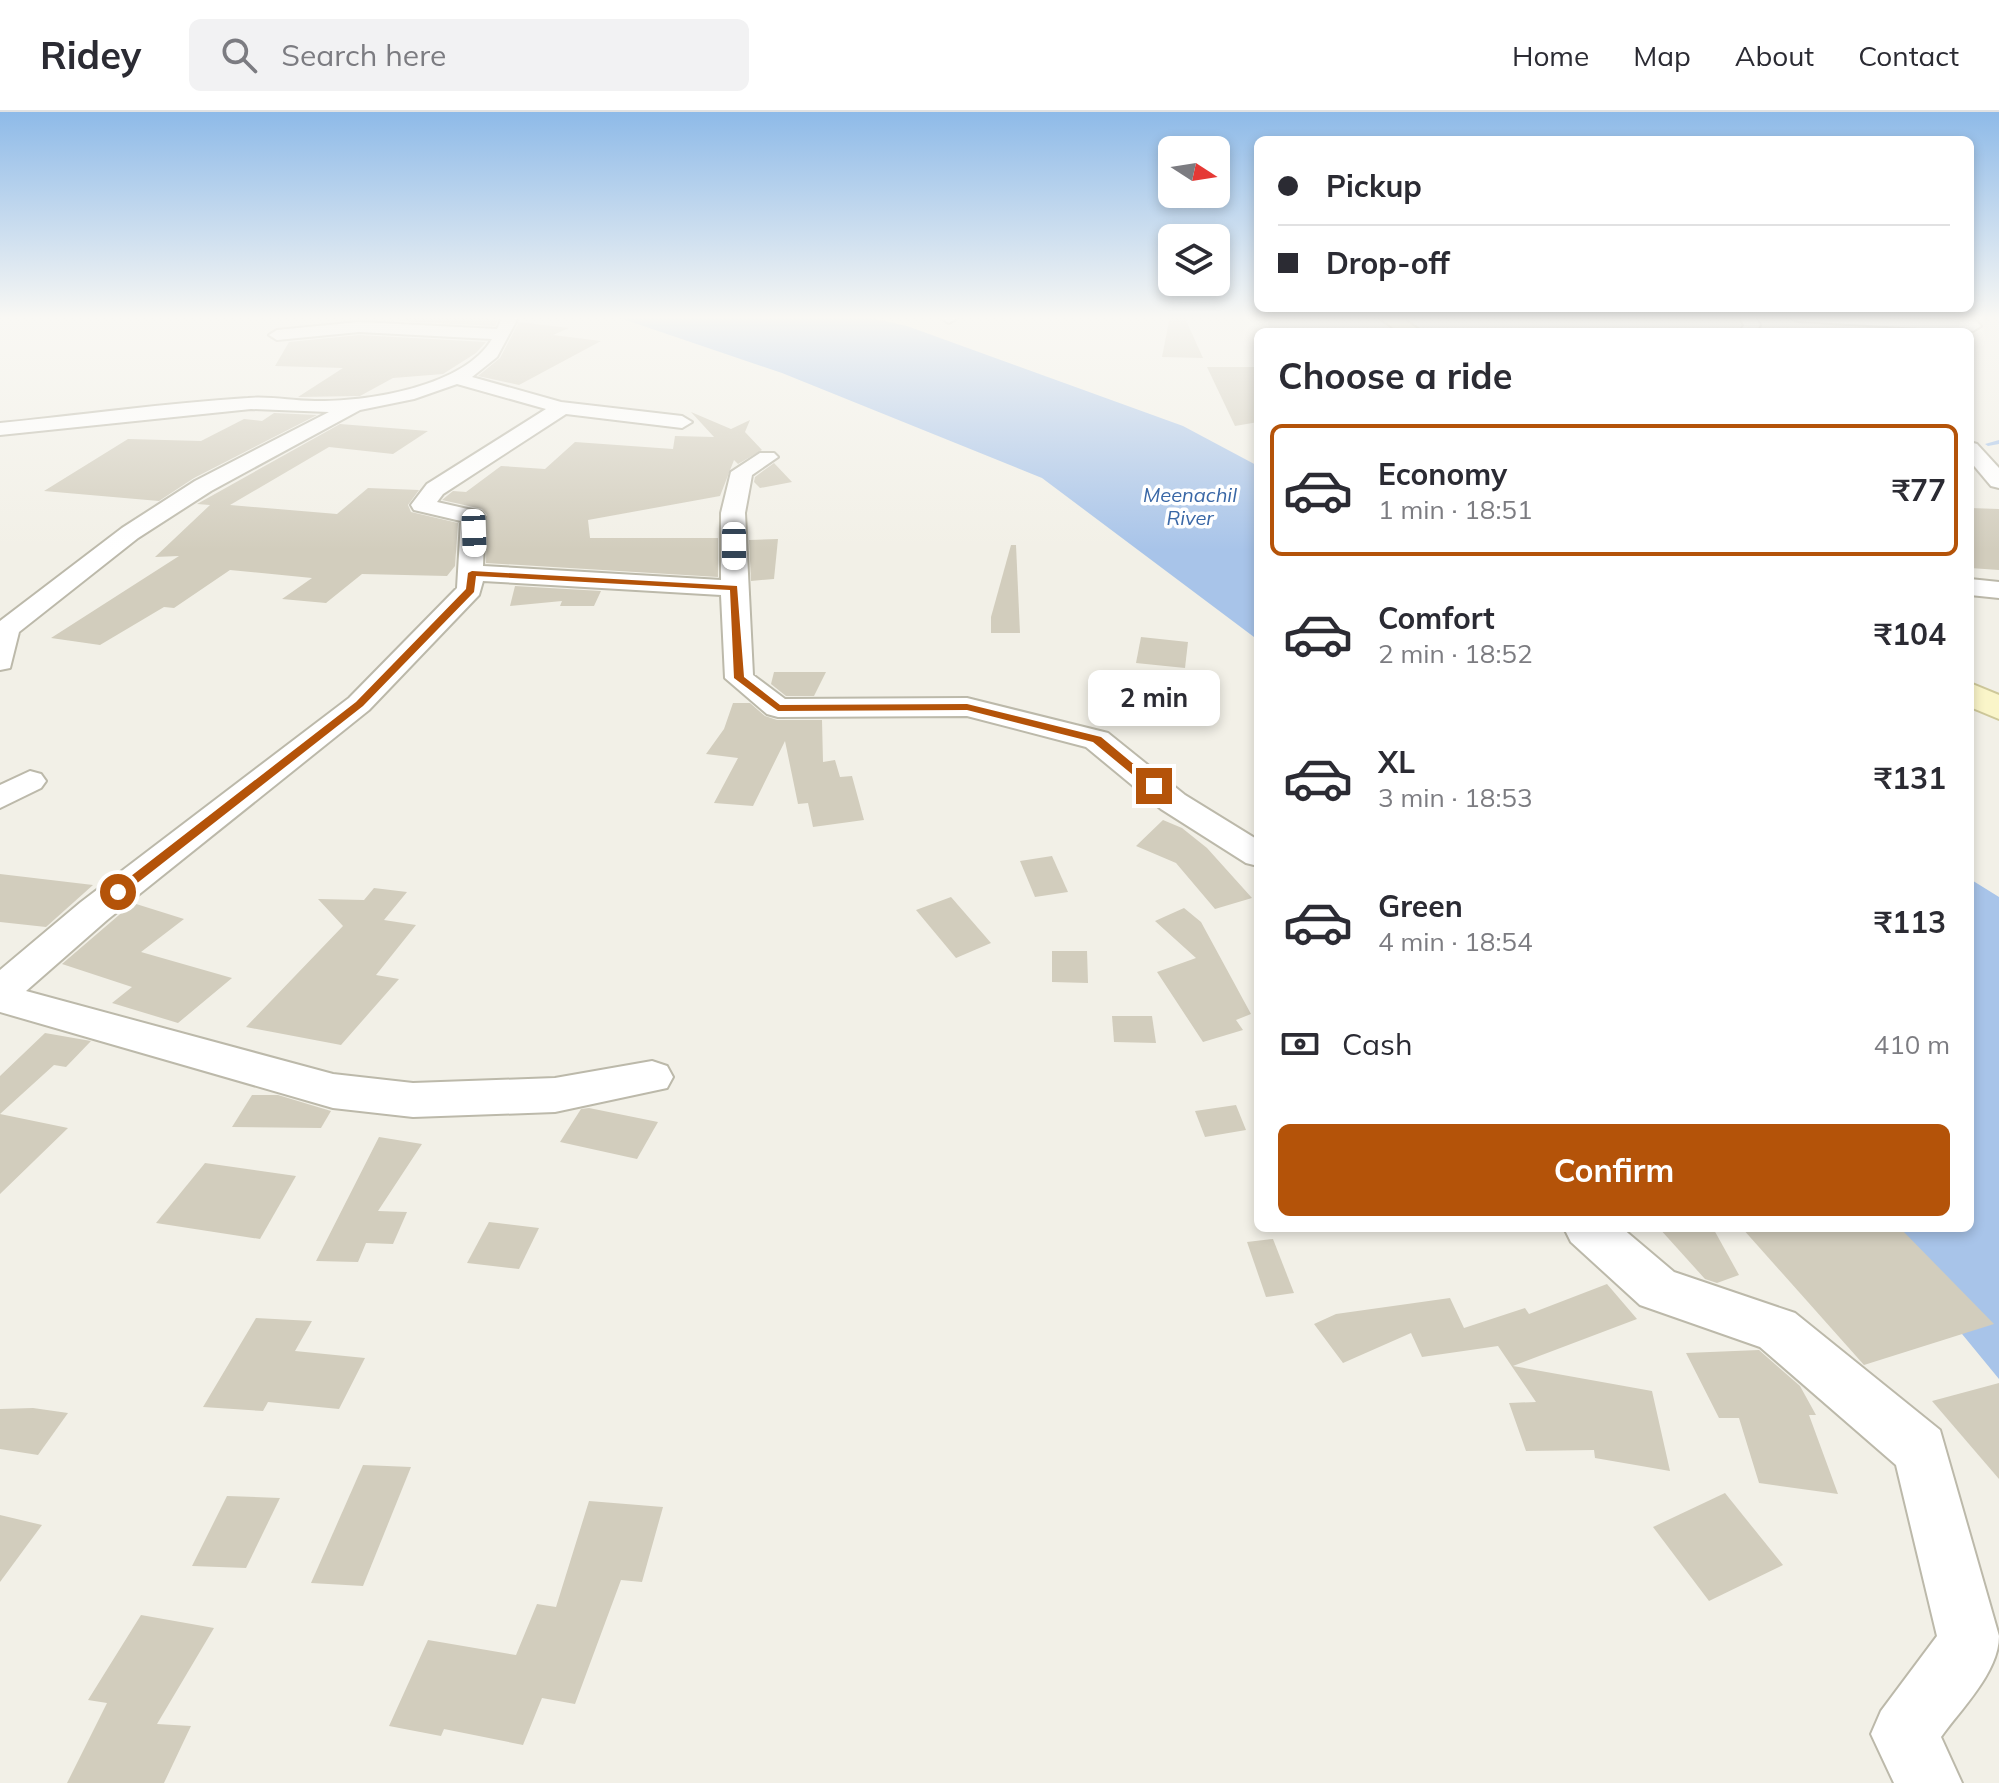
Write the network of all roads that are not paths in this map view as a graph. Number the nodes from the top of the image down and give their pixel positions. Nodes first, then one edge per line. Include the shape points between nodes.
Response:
1 (410, 394) edge
2 (518, 394) edge
3 (358, 405) junction
4 (555, 407) junction
5 (682, 422) dead end
6 (0, 429) edge
7 (1974, 439) edge
8 (1994, 439) dead end
9 (1974, 453) edge
10 (767, 457) dead end
11 (1999, 481) edge
12 (472, 573) junction
13 (1974, 587) edge
14 (734, 588) junction
15 (1999, 590) edge
16 (0, 662) edge
17 (1974, 695) edge
18 (1999, 709) edge
19 (30, 781) dead end
20 (0, 798) edge
21 (1254, 853) edge
22 (0, 991) edge
23 (0, 998) edge
24 (652, 1077) dead end
25 (1593, 1232) edge
26 (1929, 1783) edge

1 - 3 street
2 - 4 street
3 - 6 street via 251,403
3 - 16 street via 203,486 130,533 6,629
4 - 5 street
4 - 12 street via 559,410 435,489 422,505 473,517
7 - 8 street
9 - 11 street
10 - 14 street via 742,472 733,513
12 - 14 street
12 - 22 street via 470,590 359,704
13 - 15 street
14 - 21 street via 739,678 778,708 967,707 1097,740 1173,802
17 - 18 main road
19 - 20 street
23 - 24 street via 333,1091 413,1100 555,1095
25 - 26 street via 1658,1289 1777,1330 1920,1449 1970,1643 1904,1734

